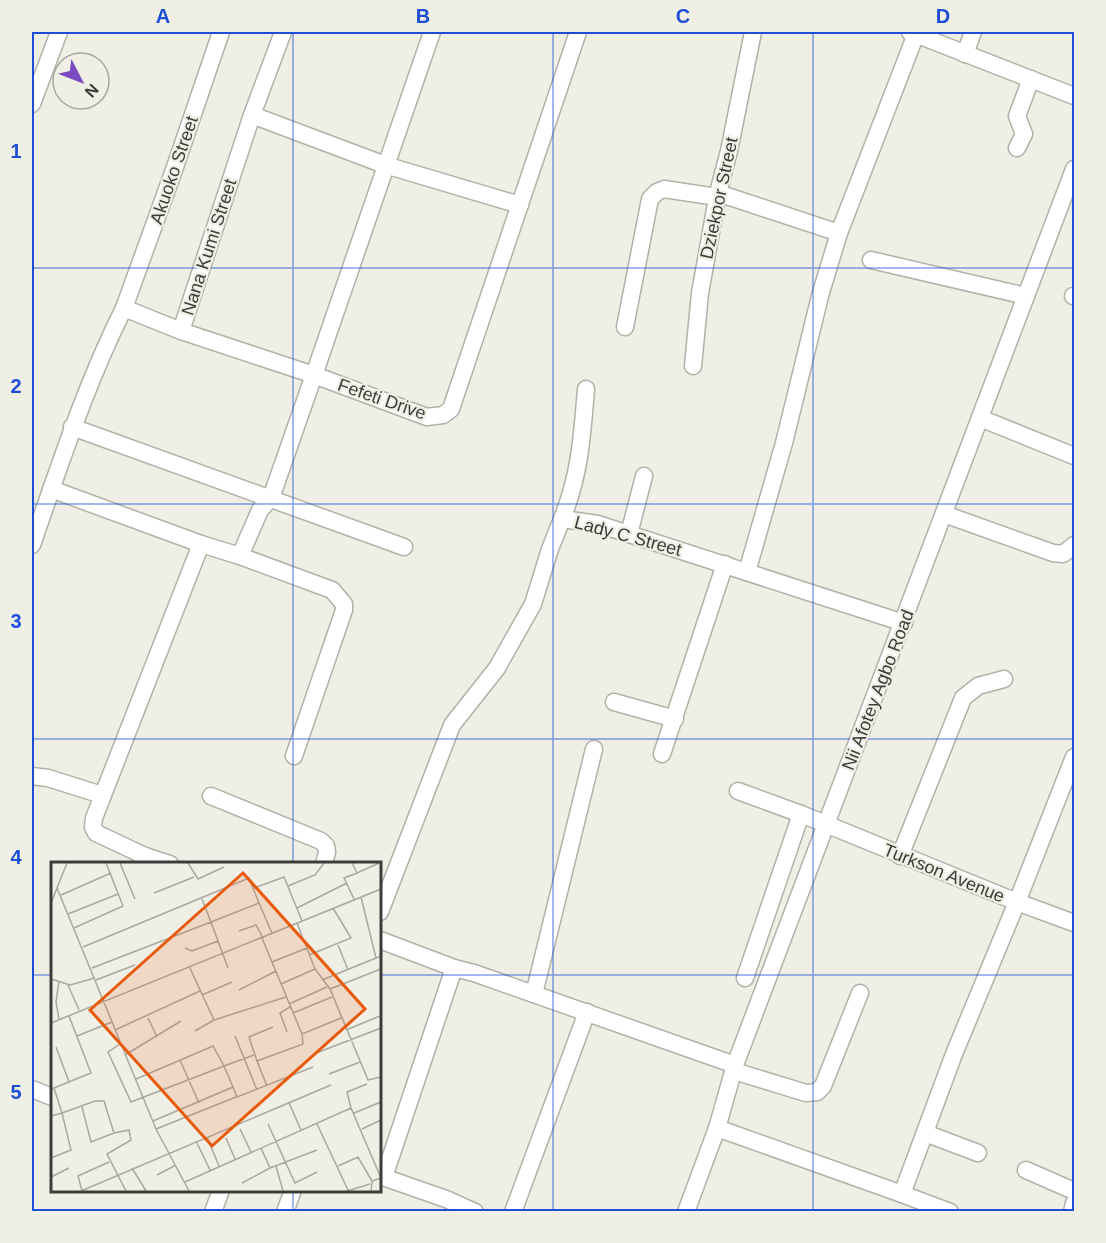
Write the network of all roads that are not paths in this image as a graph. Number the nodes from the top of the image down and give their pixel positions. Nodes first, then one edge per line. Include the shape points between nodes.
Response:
1 (59, 32) edge
2 (221, 32) edge
3 (283, 32) edge
4 (432, 32) edge
5 (578, 32) edge
6 (753, 32) edge
7 (973, 32) edge
8 (913, 33) edge
9 (965, 54) junction
10 (1031, 79) junction
11 (1074, 96) edge
12 (32, 104) edge
13 (252, 115) junction
14 (1017, 148) dead end
15 (385, 165) junction
16 (1074, 170) edge
17 (718, 195) junction
18 (520, 205) junction
19 (838, 233) junction
20 (871, 260) dead end
21 (1026, 296) junction
22 (124, 308) junction
23 (626, 327) dead end
24 (181, 331) junction
25 (693, 366) dead end
26 (314, 375) junction
27 (585, 389) dead end
28 (980, 418) junction
29 (72, 427) junction
30 (1074, 456) edge
31 (644, 476) dead end
32 (51, 489) junction
33 (271, 498) junction
34 (944, 514) junction
35 (562, 519) junction
36 (629, 534) junction
37 (32, 544) edge
38 (201, 544) junction
39 (1074, 545) edge
40 (404, 547) dead end
41 (240, 556) junction
42 (725, 564) junction
43 (747, 572) junction
44 (904, 624) junction
45 (1005, 679) dead end
46 (614, 702) dead end
47 (675, 719) junction
48 (594, 749) dead end
49 (662, 754) dead end
50 (294, 756) dead end
51 (1074, 757) edge
52 (32, 776) edge
53 (738, 791) dead end
54 (102, 795) junction
55 (211, 796) dead end
56 (801, 814) junction
57 (826, 824) junction
58 (900, 856) junction
59 (143, 860) edge
60 (324, 862) edge
61 (1017, 902) junction
62 (381, 909) edge
63 (1074, 923) edge
64 (381, 940) edge
65 (453, 968) junction
66 (745, 978) dead end
67 (860, 993) dead end
68 (534, 994) junction
69 (587, 1012) junction
70 (735, 1068) junction
71 (32, 1089) edge
72 (51, 1097) edge
73 (717, 1128) junction
74 (925, 1133) junction
75 (978, 1153) dead end
76 (1026, 1170) dead end
77 (382, 1176) edge
78 (1074, 1191) edge
79 (221, 1192) edge
80 (292, 1192) edge
81 (902, 1194) junction
82 (1074, 1203) edge
83 (469, 1211) edge
84 (213, 1212) edge
85 (285, 1212) edge
86 (513, 1212) edge
87 (687, 1212) edge
88 (950, 1212) edge
89 (1072, 1212) edge

1 - 12 street
2 - 22 street, Akuoko Street
3 - 13 street, Nana Kumi Street
4 - 15 street, Fefeti Drive
5 - 18 street, Fefeti Drive
6 - 17 street, Dziekpor Street
7 - 9 street
8 - 9 street
8 - 19 street
9 - 10 street
10 - 11 street
10 - 14 street via 1017,116 1024,134
13 - 15 street
13 - 24 street, Nana Kumi Street
15 - 18 street
15 - 26 street, Fefeti Drive
16 - 21 street, Nii Afotey Agbo Road
17 - 19 street
17 - 23 street via 664,189 650,199
17 - 25 street, Dziekpor Street via 700,293
18 - 26 street, Fefeti Drive via 451,409 443,415 428,417
19 - 43 street
20 - 21 street
21 - 28 street, Nii Afotey Agbo Road
22 - 24 street
22 - 29 street, Akuoko Street
24 - 26 street, Nana Kumi Street
26 - 33 street
27 - 35 street via 579,463
28 - 30 street
28 - 34 street, Nii Afotey Agbo Road
29 - 32 street, Akuoko Street
29 - 33 street
31 - 36 street
32 - 37 street, Akuoko Street
32 - 38 street
33 - 40 street
33 - 41 street via 260,510
34 - 39 street via 1053,553 1063,555
34 - 44 street, Nii Afotey Agbo Road
35 - 36 street, Lady C Street
35 - 62 street, Lady C Street via 533,604 497,668 452,725
36 - 42 street, Lady C Street
38 - 41 street
38 - 54 street
41 - 50 street via 332,590 344,604
42 - 43 street, Lady C Street
42 - 47 street
43 - 44 street, Lady C Street
44 - 57 street, Nii Afotey Agbo Road
45 - 58 street via 978,686 963,698
46 - 47 street
47 - 49 street
48 - 68 street
51 - 61 street, Turkson Avenue
52 - 54 street
53 - 56 street, Turkson Avenue
54 - 59 street via 94,819 96,833
55 - 60 street via 321,840 327,852
56 - 57 street, Turkson Avenue
56 - 66 street
57 - 58 street, Turkson Avenue
57 - 70 street, Nii Afotey Agbo Road
58 - 61 street, Turkson Avenue
61 - 63 street
61 - 74 street
64 - 65 street
65 - 68 street
65 - 77 street
67 - 70 street via 823,1086 817,1092 806,1093
68 - 69 street
69 - 70 street
69 - 86 street
70 - 73 street, Nii Afotey Agbo Road
71 - 72 street
73 - 81 street
73 - 87 street, Nii Afotey Agbo Road
74 - 75 street
74 - 81 street
76 - 78 street
77 - 83 street
79 - 84 street
80 - 85 street
81 - 88 street
82 - 89 street

